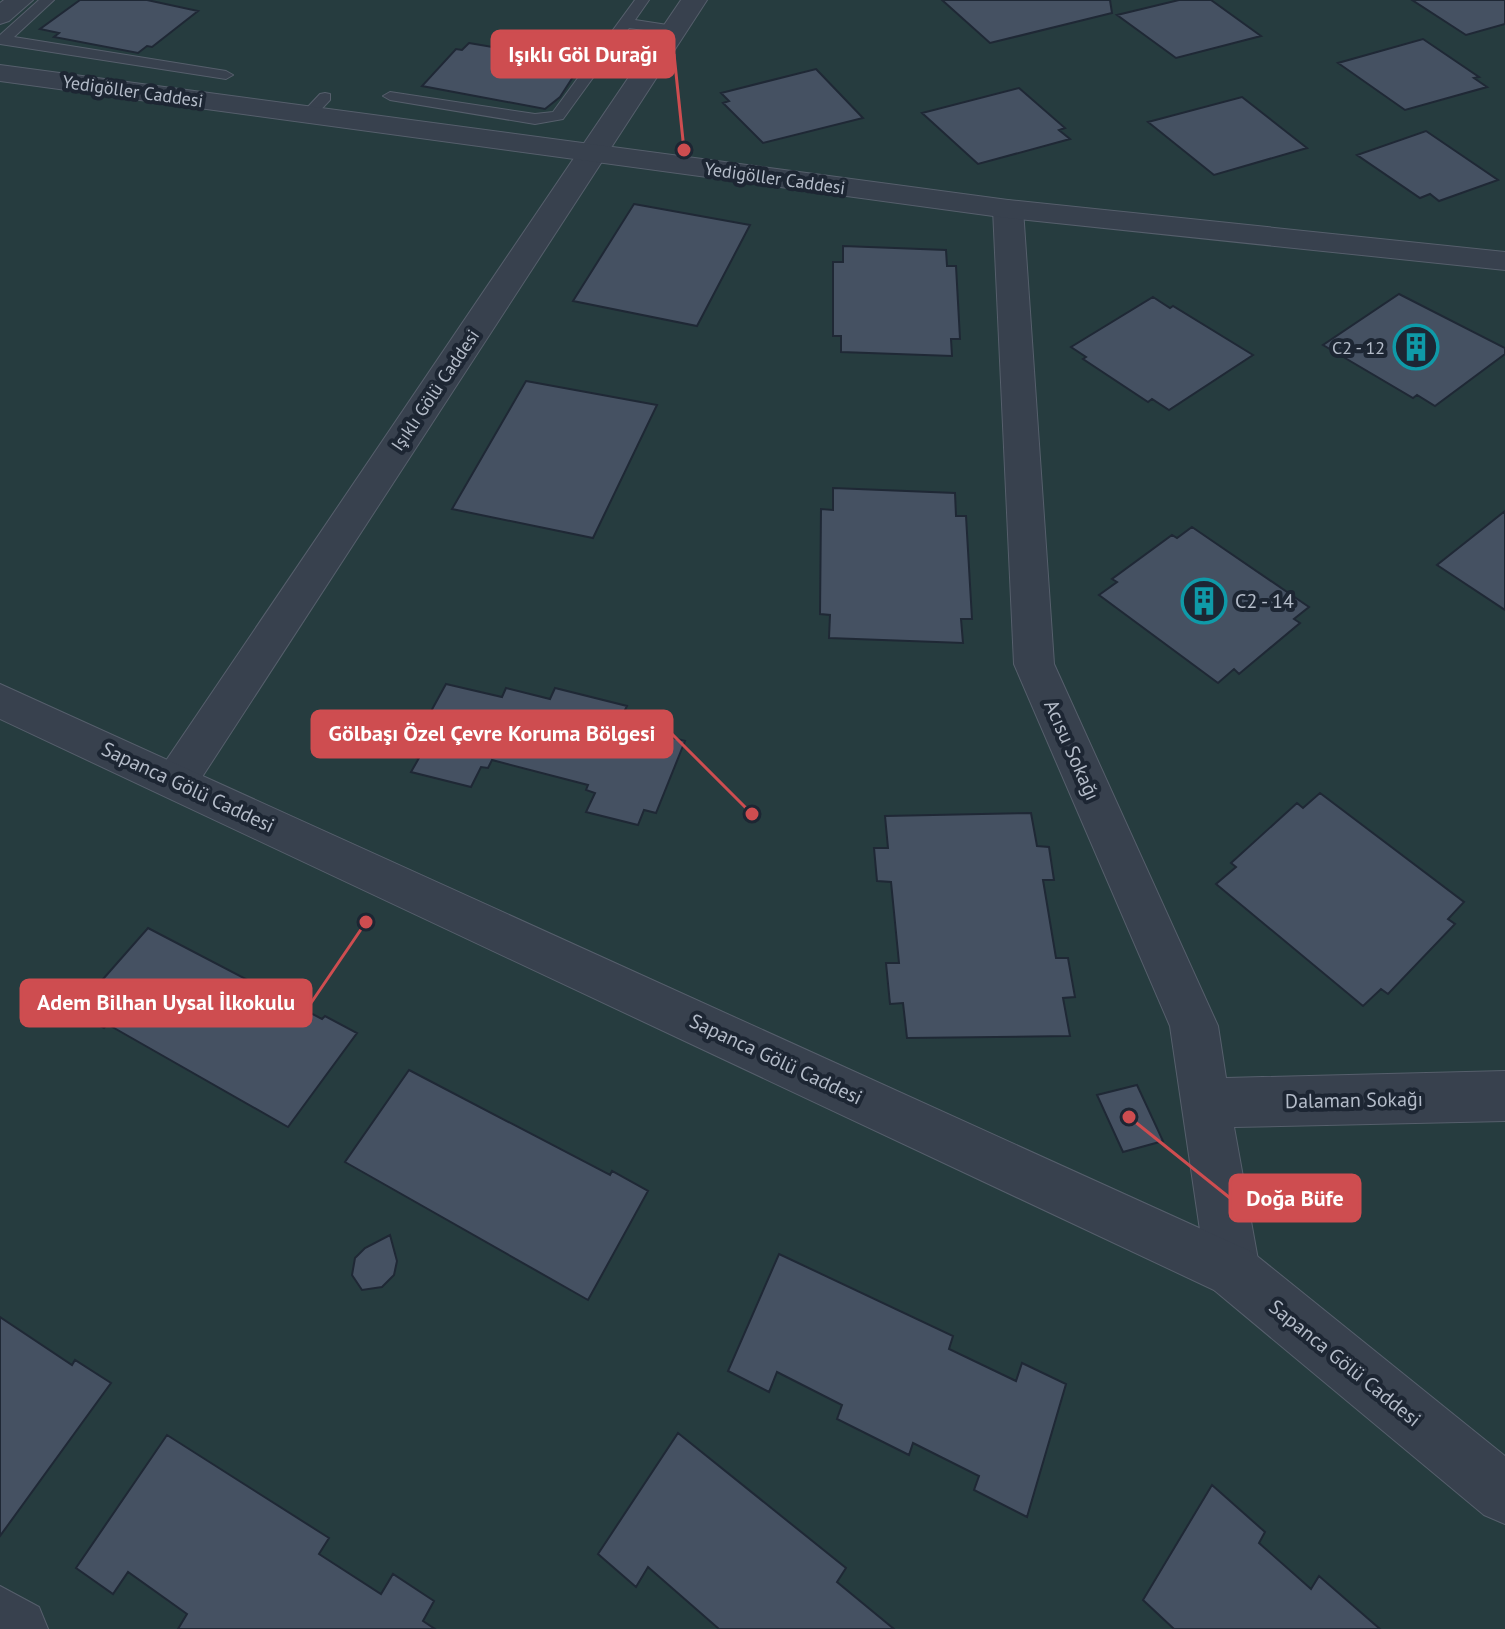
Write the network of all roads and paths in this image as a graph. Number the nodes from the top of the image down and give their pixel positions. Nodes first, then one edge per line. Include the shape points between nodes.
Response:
1 (20, 0) edge
2 (47, 0) edge
3 (642, 0) edge
4 (694, 0) edge
5 (0, 16) edge
6 (625, 23) junction
7 (674, 30) junction
8 (0, 73) edge
9 (226, 75) dead end
10 (390, 96) dead end
11 (592, 153) junction
12 (1008, 209) junction
13 (1505, 261) edge
14 (0, 700) edge
15 (176, 781) junction
16 (1505, 1096) edge
17 (1204, 1103) junction
18 (1233, 1271) junction
19 (1505, 1494) edge
20 (0, 1617) edge
21 (17, 1629) edge

1 - 5 street
2 - 9 lane via 3,40
3 - 6 lane
4 - 7 street, Işıklı Gölü Caddesi
6 - 7 lane
6 - 10 lane via 564,110 547,119
7 - 11 street, Işıklı Gölü Caddesi
8 - 11 street, Yedigöller Caddesi via 316,106
11 - 12 street, Yedigöller Caddesi
11 - 15 street, Işıklı Gölü Caddesi
12 - 13 street, Yedigöller Caddesi
12 - 17 street, Acısu Sokağı via 1034,664 1194,1026
14 - 15 street, Sapanca Gölü Caddesi
15 - 18 street, Sapanca Gölü Caddesi
16 - 17 street, Dalaman Sokağı
17 - 18 street, Acısu Sokağı
18 - 19 street, Sapanca Gölü Caddesi
20 - 21 street

